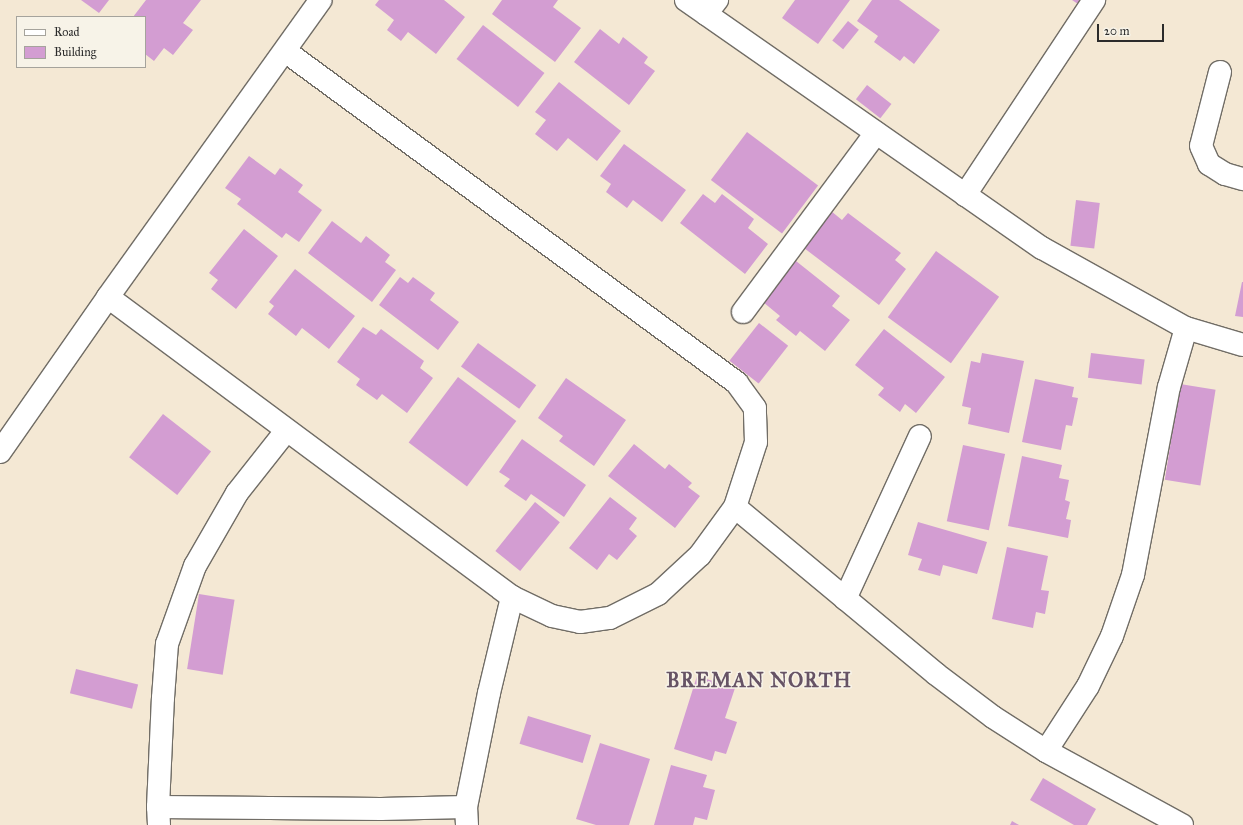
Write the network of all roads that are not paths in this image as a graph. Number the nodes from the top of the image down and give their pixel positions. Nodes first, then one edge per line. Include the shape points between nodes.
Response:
1 (321, 0) edge
2 (686, 0) edge
3 (1094, 0) edge
4 (711, 7) edge
5 (285, 51) junction
6 (1220, 72) dead end
7 (876, 134) junction
8 (1243, 178) edge
9 (965, 195) junction
10 (108, 297) junction
11 (743, 312) dead end
12 (1186, 328) junction
13 (1243, 345) edge
14 (286, 431) junction
15 (920, 436) dead end
16 (0, 452) edge
17 (734, 507) junction
18 (512, 597) junction
19 (845, 598) junction
20 (1046, 751) junction
21 (158, 816) edge
22 (467, 816) edge
23 (1182, 825) edge

1 - 5 street
2 - 4 street
3 - 9 street
4 - 7 street
5 - 10 street
5 - 17 street via 737,383 755,408 756,442
6 - 8 street via 1201,146 1209,164 1225,174
7 - 9 street
7 - 11 street
9 - 12 street via 1042,248
10 - 14 street
10 - 16 street
12 - 13 street
12 - 20 street via 1169,387 1134,575 1109,643 1088,686
14 - 18 street
14 - 21 street via 237,493 195,566 167,644
15 - 19 street
17 - 18 street via 700,555 658,594 610,618 580,622 552,616
17 - 19 street
18 - 22 street via 489,693
19 - 20 street via 936,674
20 - 23 street
21 - 22 street via 381,809

